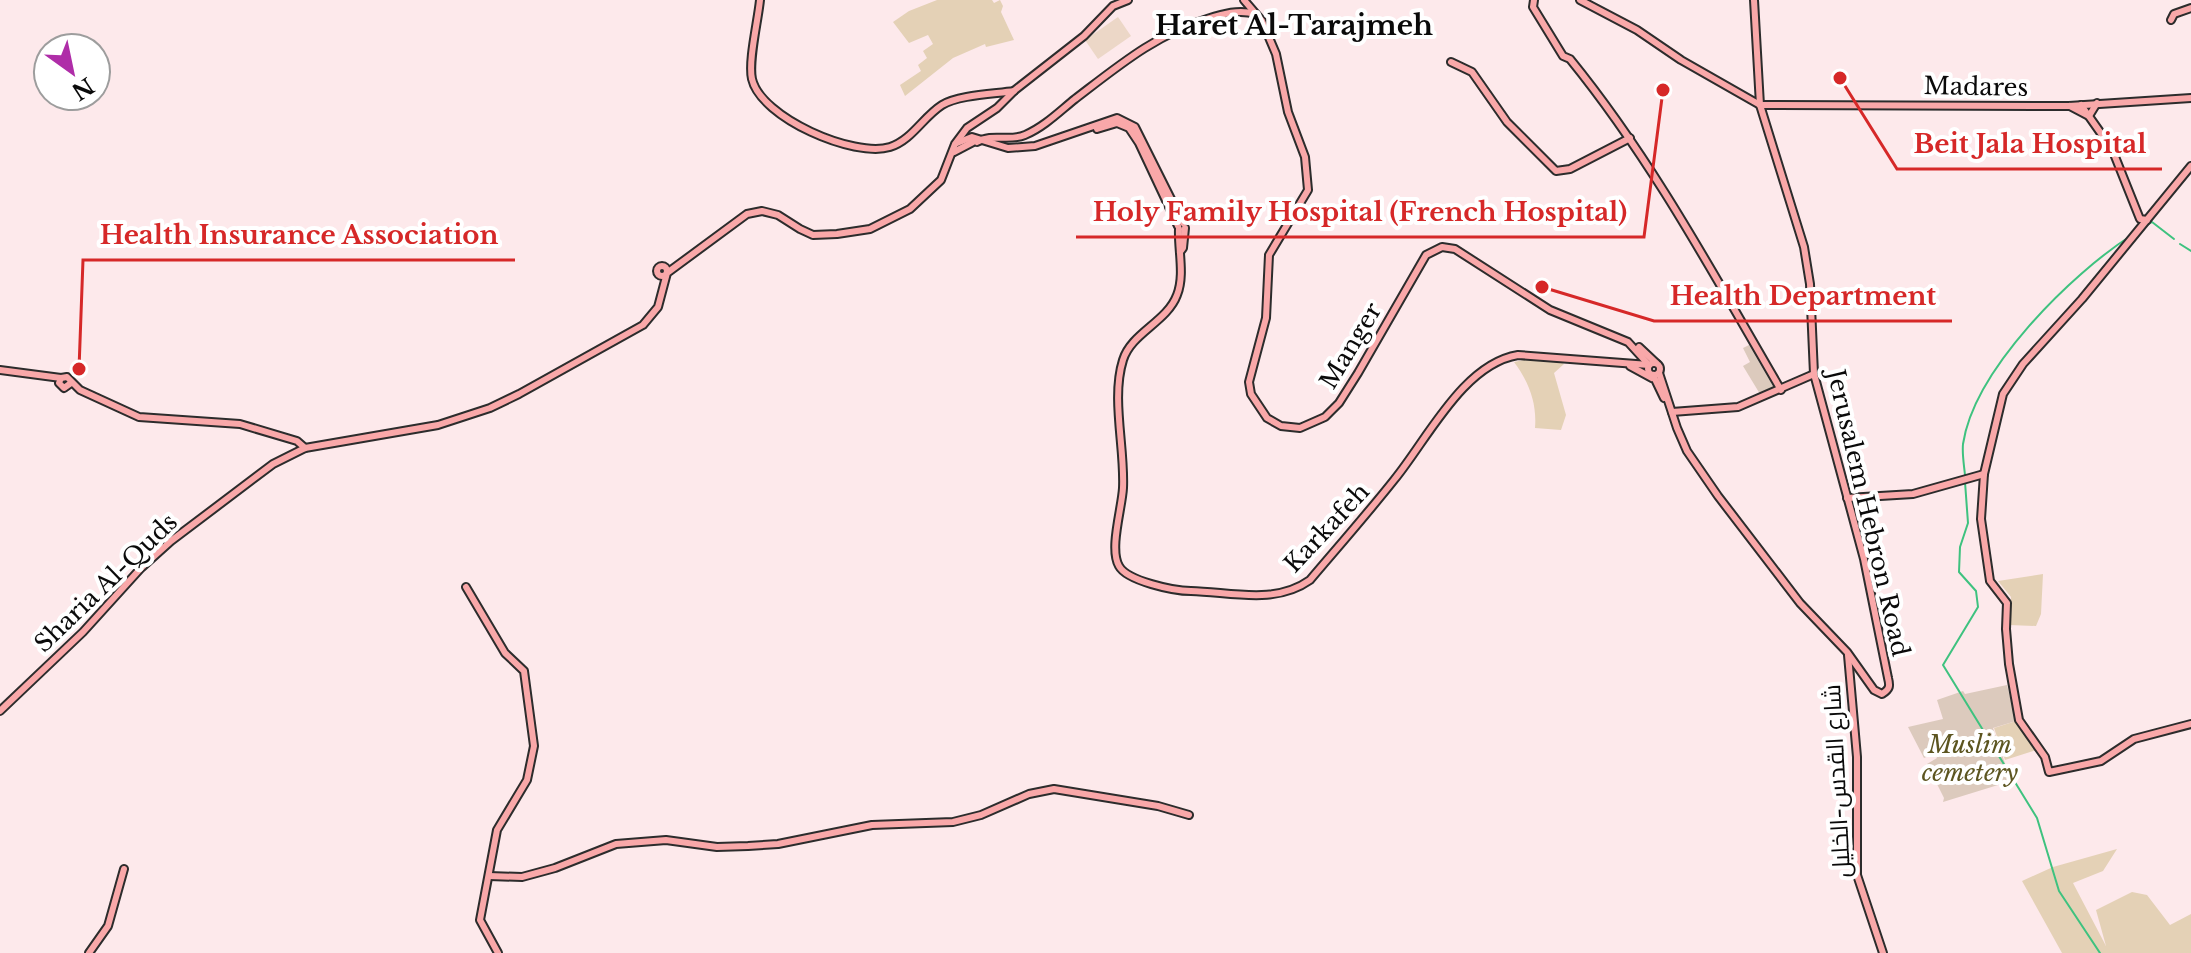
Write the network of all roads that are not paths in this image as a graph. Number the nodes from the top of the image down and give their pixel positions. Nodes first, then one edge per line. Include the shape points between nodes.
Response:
1 (760, 0) edge
2 (1128, 0) edge
3 (1244, 0) edge
4 (1534, 0) edge
5 (1582, 0) edge
6 (1754, 0) edge
7 (2191, 8) edge
8 (1255, 14) junction
9 (2171, 20) dead end
10 (1451, 62) dead end
11 (1015, 90) junction
12 (2191, 98) edge
13 (2097, 103) junction
14 (1760, 105) junction
15 (2069, 106) junction
16 (2084, 106) junction
17 (2089, 116) junction
18 (967, 128) junction
19 (1630, 138) junction
20 (974, 141) junction
21 (955, 148) junction
22 (2191, 166) edge
23 (2132, 201) junction
24 (2154, 211) junction
25 (2143, 219) junction
26 (686, 257) junction
27 (663, 274) junction
28 (1544, 305) junction
29 (1639, 353) junction
30 (1653, 364) junction
31 (1627, 365) junction
32 (0, 370) edge
33 (1651, 374) junction
34 (1814, 374) junction
35 (1781, 390) junction
36 (1671, 414) junction
37 (305, 448) junction
38 (1984, 474) junction
39 (1847, 498) junction
40 (466, 587) dead end
41 (1847, 652) junction
42 (0, 711) edge
43 (2191, 724) edge
44 (1189, 815) dead end
45 (124, 869) dead end
46 (489, 876) junction
47 (89, 953) edge
48 (498, 953) edge
49 (1883, 953) edge

1 - 11 street via 751,69 757,93 792,121 855,148 893,146 952,101
2 - 11 street via 1113,6
3 - 8 street, Manger
4 - 19 street via 1533,7 1563,56
5 - 14 street
6 - 14 street, Jerusalem Hebron Road
7 - 9 street
8 - 20 street via 1221,14 1182,28 1134,54 1022,136
8 - 28 street, Manger via 1276,54 1288,112 1305,157 1308,190 1269,255 1266,318 1249,382 1267,418 1300,428 1325,417 1358,373 1426,255 1442,247 1473,259
10 - 19 street via 1472,72 1507,122 1556,171
11 - 18 street
12 - 13 street, Madares
13 - 16 street, Madares
13 - 17 street
14 - 15 street, Madares
14 - 34 street, Jerusalem Hebron Road via 1804,247
15 - 16 street, Madares
15 - 17 street
16 - 17 street
17 - 23 street via 2112,149
18 - 20 street
18 - 21 street
19 - 35 street
20 - 21 street
20 - 31 street, Karkafeh via 994,149 1031,150 1125,125 1181,227 1177,297 1123,358 1119,409 1124,464 1115,552 1120,570 1131,578 1183,591 1260,596 1292,590 1310,580 1393,482 1446,408 1489,366 1504,357 1546,355
21 - 26 street via 941,180 928,194 870,229 813,235 762,211 747,214
22 - 24 street
23 - 24 street via 2141,213
23 - 25 street
24 - 25 street
25 - 38 street via 2003,394
26 - 27 street
26 - 27 street via 660,267 666,269
27 - 37 street, Sharia Al-Quds via 658,307 643,325 519,394 438,425
28 - 29 street, Manger via 1628,342
28 - 30 street, Manger via 1621,335
29 - 30 street, Manger
29 - 31 street
30 - 31 street
30 - 33 street via 1659,366
31 - 33 street
32 - 37 street via 67,377 68,385 139,417 240,424
33 - 36 street
33 - 36 street
34 - 35 street
34 - 39 street, Jerusalem Hebron Road
35 - 36 street via 1738,407
36 - 41 street via 1687,451 1748,538
37 - 42 street, Sharia Al-Quds via 273,464 171,541
38 - 39 street via 1913,494
38 - 43 street via 1985,548 1990,581 2007,603 2009,664 2019,720 2045,757 2049,772 2101,761 2134,739
39 - 41 street, Jerusalem Hebron Road via 1864,559 1887,691 1874,690
40 - 46 street via 505,653 524,671 534,746 527,780 497,830
41 - 49 street, شارع القدس-الخليل via 1857,757 1857,875
44 - 46 street via 1054,789 953,822 872,825 748,846 666,840 616,844 522,877
45 - 47 street via 108,926
46 - 48 street via 480,920

